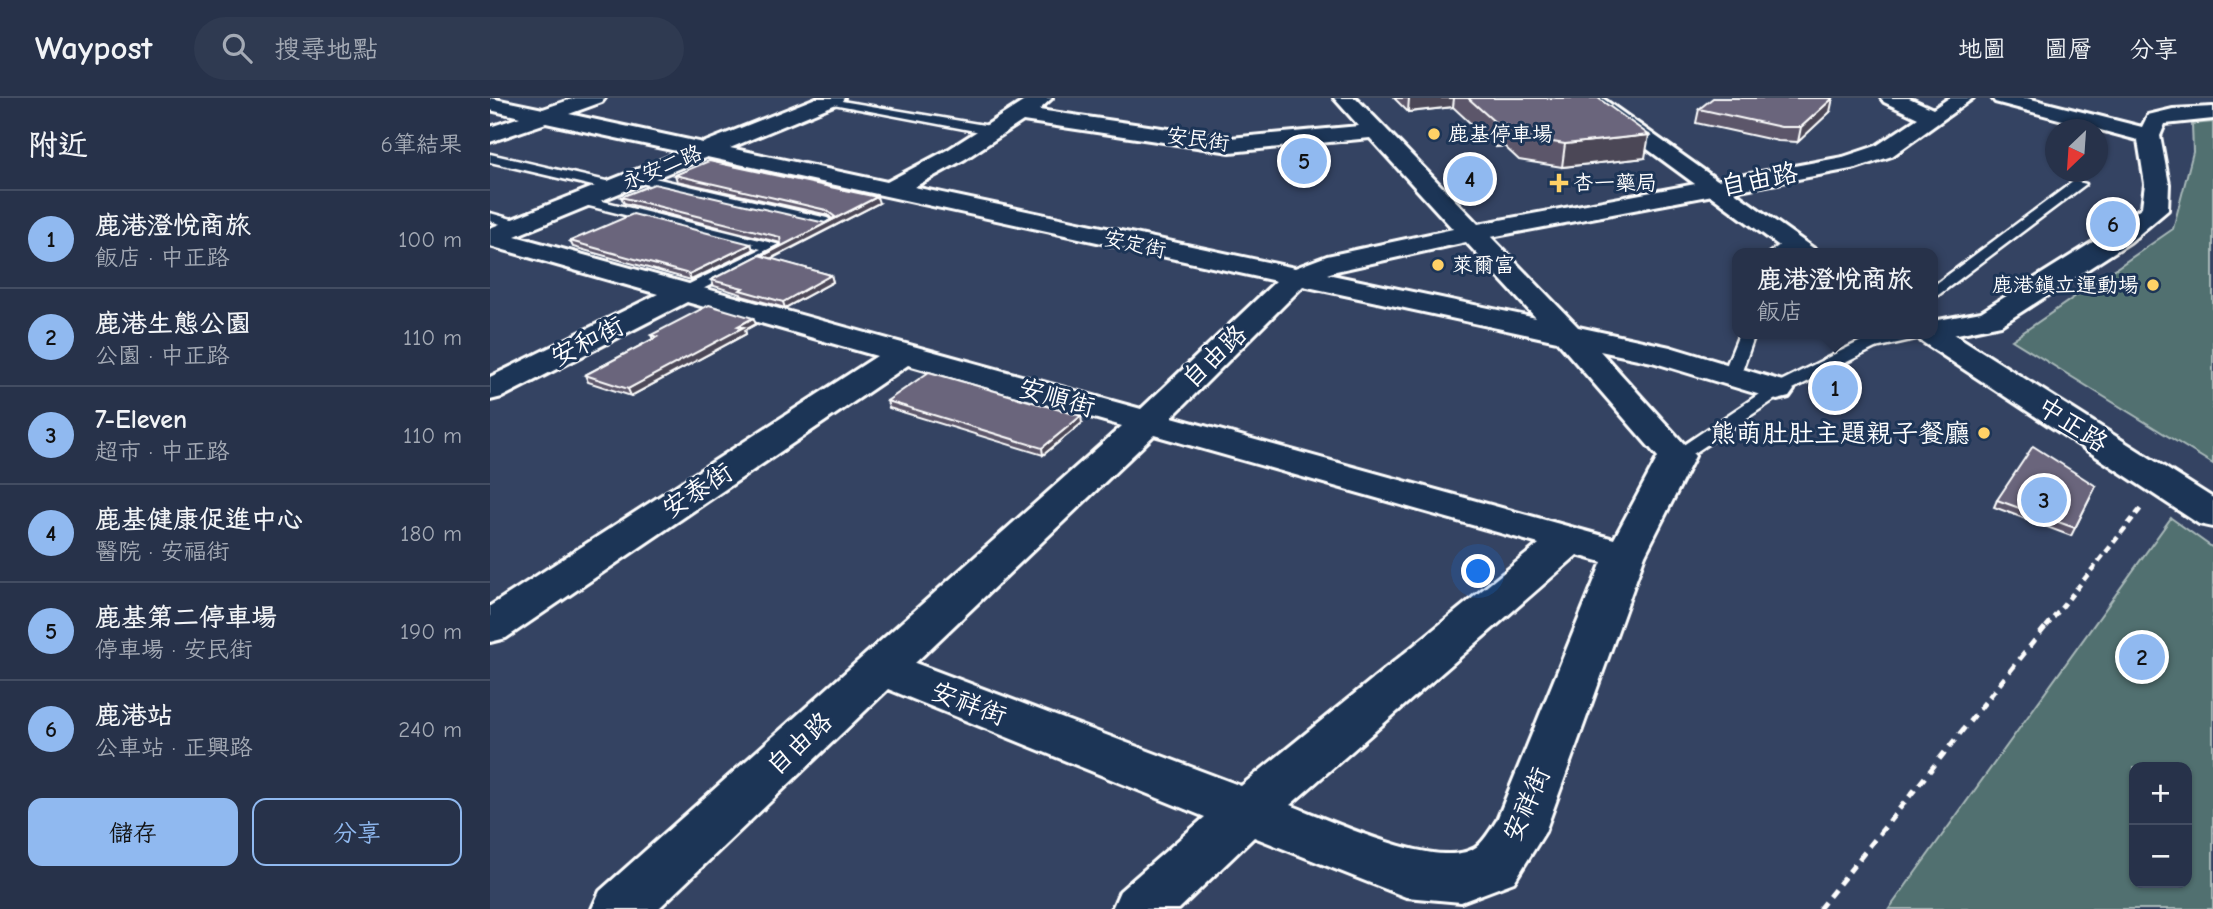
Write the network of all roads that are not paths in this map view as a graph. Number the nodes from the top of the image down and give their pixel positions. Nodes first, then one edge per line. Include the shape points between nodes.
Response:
1 (595, 98) edge
2 (1044, 98) edge
3 (1344, 98) edge
4 (1588, 98) edge
5 (1891, 98) edge
6 (1963, 98) edge
7 (2003, 98) edge
8 (831, 99) edge
9 (490, 104) edge
10 (2213, 113) edge
11 (1023, 114) junction
12 (546, 117) junction
13 (1934, 117) junction
14 (996, 131) junction
15 (1375, 131) junction
16 (490, 135) edge
17 (2149, 136) junction
18 (701, 152) junction
19 (490, 158) edge
20 (637, 178) junction
21 (2079, 184) dead end
22 (614, 187) junction
23 (1713, 188) junction
24 (888, 191) junction
25 (582, 200) junction
26 (490, 217) edge
27 (827, 222) edge
28 (499, 233) edge
29 (1472, 233) junction
30 (1788, 248) edge
31 (1295, 278) junction
32 (1938, 290) edge
33 (685, 292) junction
34 (1938, 331) edge
35 (1938, 335) edge
36 (1569, 336) junction
37 (1744, 339) edge
38 (1891, 339) edge
39 (903, 354) junction
40 (1732, 374) junction
41 (490, 390) edge
42 (1777, 390) junction
43 (1147, 422) junction
44 (1677, 456) junction
45 (2213, 515) edge
46 (1570, 540) junction
47 (1625, 555) junction
48 (490, 627) edge
49 (880, 668) junction
50 (1246, 811) junction
51 (620, 909) edge
52 (1140, 909) edge

1 - 12 street
2 - 11 street
3 - 15 street
4 - 23 street
5 - 13 street
6 - 13 street, 自由路
7 - 17 street
8 - 14 lane
8 - 18 street, 永安二路
9 - 12 street, 安定街
10 - 17 street via 2156,120
11 - 14 street
11 - 15 street, 安民街 via 1230,145
12 - 16 street
12 - 18 street, 安定街
13 - 23 street, 自由路 via 1884,151 1848,163
14 - 24 street
15 - 29 street
17 - 34 street via 2157,184 2155,210 1990,319
18 - 20 street, 永安二路
18 - 24 street, 安定街
19 - 22 lane
20 - 22 street, 永安二路
20 - 27 lane
21 - 32 lane
22 - 25 street, 永安二路
23 - 29 street, 自由路
23 - 30 street
24 - 31 street, 安定街
25 - 28 street, 永安二路
25 - 33 lane via 775,248
26 - 28 lane
28 - 33 street, 安順街
29 - 31 street, 自由路 via 1328,264
29 - 36 street
31 - 36 street, 安定街
31 - 43 street, 自由路
33 - 39 street, 安順街
33 - 41 street, 安和街
35 - 45 street, 中正路
36 - 40 street, 安定街
36 - 44 street
37 - 40 lane
38 - 42 lane via 1868,344
39 - 43 street, 安順街
39 - 48 street, 安泰街
40 - 42 street, 安定街
42 - 44 lane
43 - 46 street, 安順街
43 - 49 street, 自由路
44 - 47 street, 安祥街
46 - 47 street, 安順街
46 - 50 street
47 - 50 street, 安祥街 via 1519,832 1495,865 1461,878 1406,873
49 - 50 street, 安祥街
49 - 51 street, 自由路
50 - 52 street

